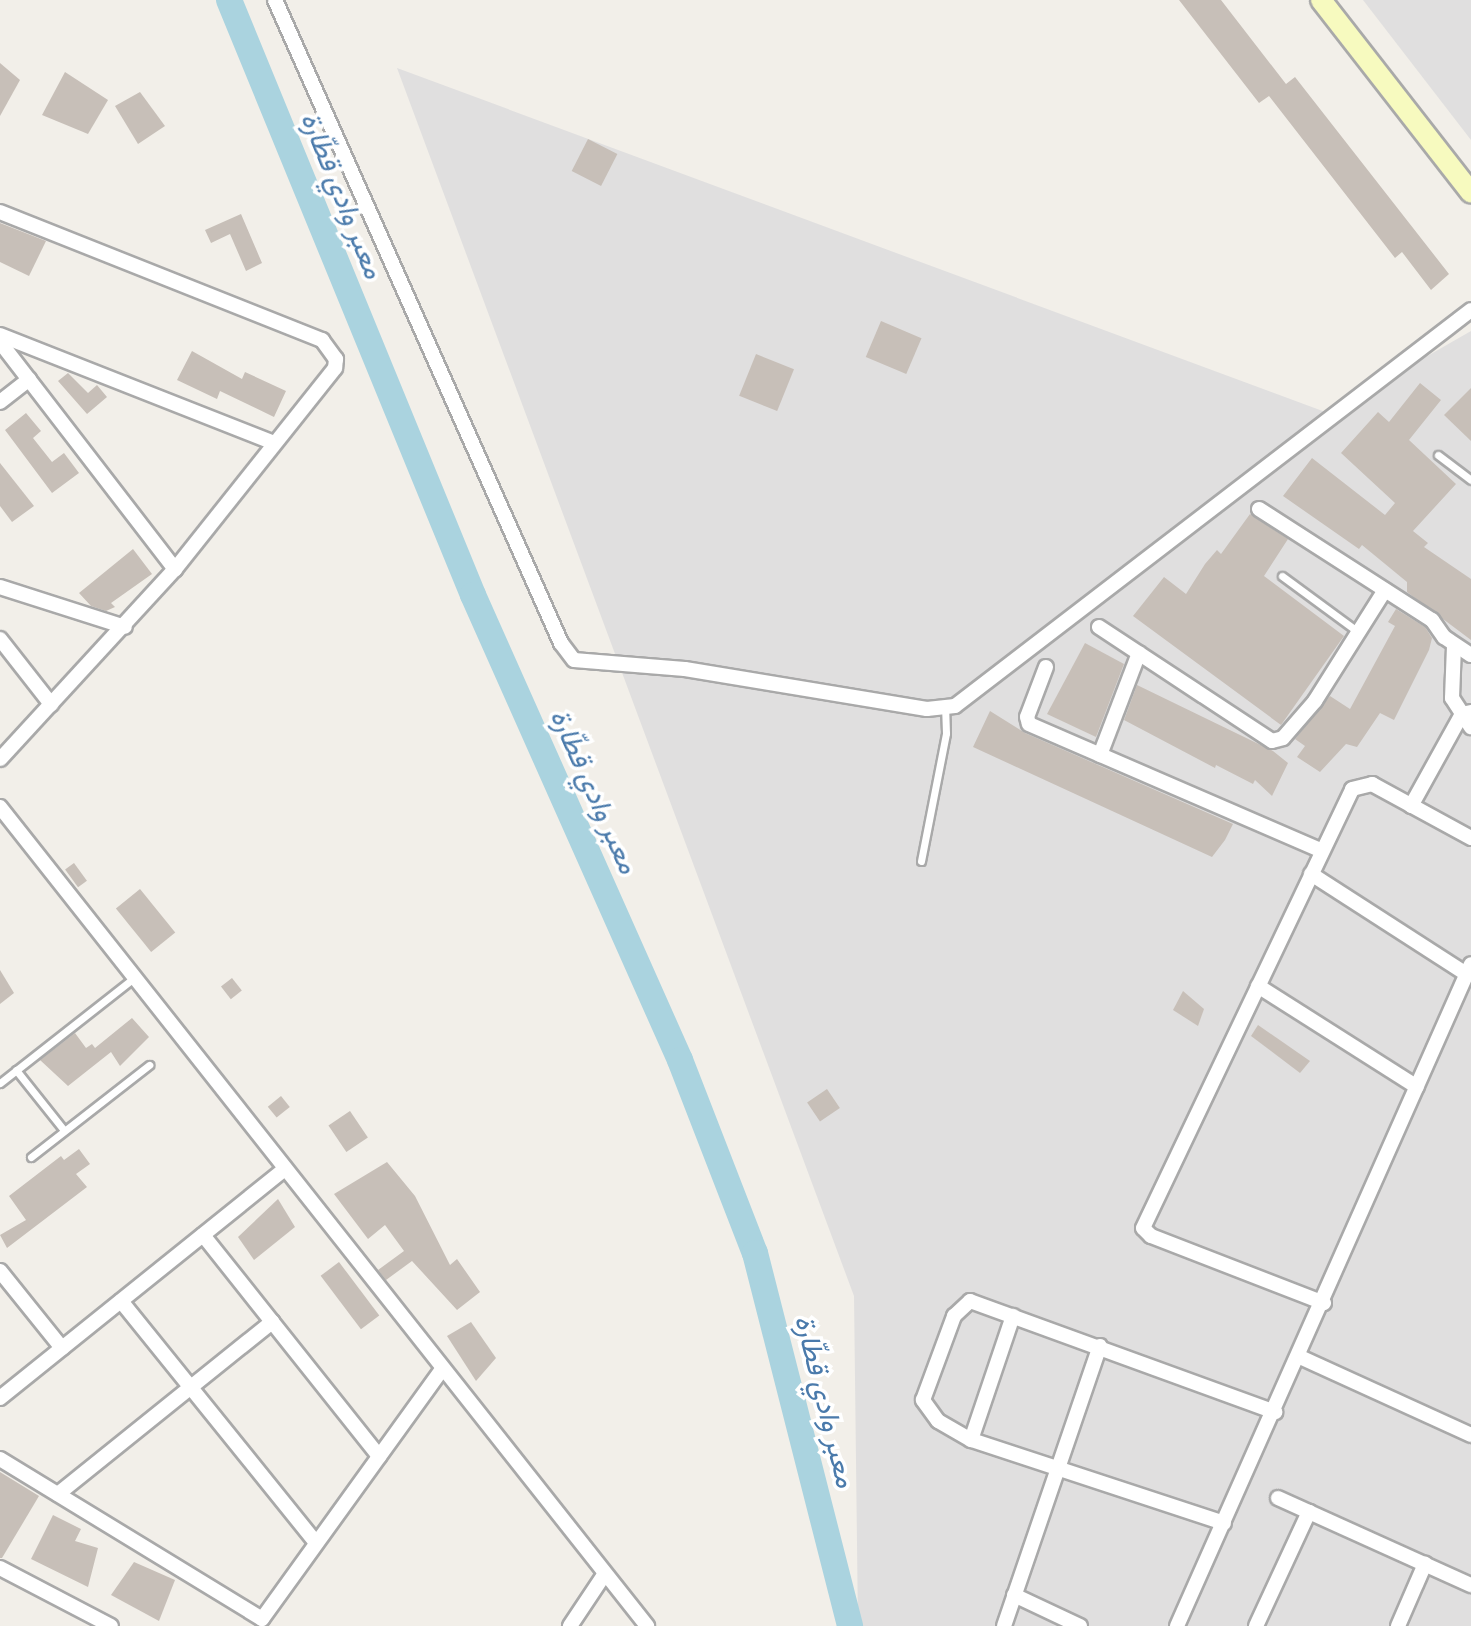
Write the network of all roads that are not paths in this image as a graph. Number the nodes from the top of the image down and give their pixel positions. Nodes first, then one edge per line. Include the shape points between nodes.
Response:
1 (275, 0) edge
2 (1321, 0) edge
3 (1471, 193) edge
4 (0, 212) edge
5 (1471, 310) edge
6 (0, 335) edge
7 (0, 342) edge
8 (29, 379) junction
9 (0, 402) edge
10 (272, 442) junction
11 (1438, 455) dead end
12 (1471, 480) edge
13 (1259, 509) dead end
14 (175, 569) junction
15 (0, 574) edge
16 (1282, 576) dead end
17 (6, 589) edge
18 (1385, 590) junction
19 (125, 627) junction
20 (1099, 627) dead end
21 (1357, 631) junction
22 (0, 639) edge
23 (1454, 646) junction
24 (1139, 653) junction
25 (1471, 655) edge
26 (1046, 667) dead end
27 (51, 704) junction
28 (945, 709) junction
29 (1466, 713) edge
30 (1471, 727) edge
31 (1100, 755) junction
32 (0, 759) edge
33 (1411, 806) junction
34 (0, 807) edge
35 (1471, 838) edge
36 (1322, 851) junction
37 (921, 861) dead end
38 (1311, 874) junction
39 (1469, 969) edge
40 (134, 978) junction
41 (1258, 986) junction
42 (1464, 993) edge
43 (149, 1065) dead end
44 (16, 1070) junction
45 (0, 1083) edge
46 (1417, 1087) junction
47 (63, 1129) junction
48 (31, 1157) dead end
49 (285, 1169) junction
50 (203, 1235) junction
51 (0, 1271) edge
52 (121, 1301) junction
53 (1324, 1303) junction
54 (1013, 1316) junction
55 (272, 1322) junction
56 (1100, 1346) junction
57 (62, 1348) junction
58 (1300, 1357) junction
59 (442, 1369) junction
60 (192, 1389) junction
61 (0, 1398) edge
62 (1275, 1412) junction
63 (1471, 1435) edge
64 (971, 1440) junction
65 (379, 1456) junction
66 (0, 1459) edge
67 (1058, 1467) junction
68 (58, 1494) junction
69 (1278, 1498) dead end
70 (1309, 1512) junction
71 (1224, 1523) junction
72 (316, 1543) junction
73 (1425, 1564) junction
74 (0, 1568) edge
75 (604, 1575) junction
76 (1471, 1585) edge
77 (1014, 1595) junction
78 (111, 1626) edge
79 (570, 1626) edge
80 (647, 1626) edge
81 (1004, 1626) edge
82 (1080, 1626) edge
83 (1177, 1626) edge
84 (1256, 1626) edge
85 (1398, 1626) edge

1 - 28 street via 561,643 574,660 685,669
2 - 3 street
4 - 10 street via 329,345 335,368
5 - 28 street via 1077,617 967,699
6 - 10 street
7 - 8 street
8 - 9 street
8 - 14 street
10 - 14 street
11 - 12 lane
13 - 18 street
14 - 19 street
15 - 17 street
16 - 21 lane
17 - 19 street
18 - 21 street
18 - 23 street via 1432,620
19 - 27 street
20 - 24 street
21 - 24 street via 1315,701 1283,738 1272,741
22 - 27 street
23 - 25 street
23 - 29 street via 1452,698
24 - 31 street
26 - 31 street via 1029,724
27 - 32 street
28 - 37 lane via 946,733
29 - 30 street
29 - 33 street
31 - 36 street
33 - 35 street
33 - 36 street via 1372,784 1352,789
34 - 40 street
36 - 38 street
38 - 39 street
38 - 41 street
39 - 42 street
40 - 44 lane
40 - 49 street
41 - 46 street
41 - 53 street via 1143,1228 1151,1236
42 - 46 street
43 - 47 lane
44 - 45 lane
44 - 47 lane
46 - 53 street
47 - 48 lane
49 - 50 street
49 - 59 street
50 - 52 street
50 - 55 street
51 - 57 street
52 - 57 street
52 - 60 street
53 - 58 street
54 - 56 street
54 - 64 street
54 - 64 street via 970,1301 954,1316 923,1400 938,1421
55 - 60 street
55 - 65 street
56 - 62 street
56 - 67 street
57 - 61 street
58 - 62 street
58 - 63 street
59 - 65 street
59 - 75 street
60 - 68 street
60 - 72 street
62 - 71 street
64 - 67 street
65 - 72 street
66 - 68 street
67 - 71 street
67 - 77 street
68 - 72 street via 262,1619
69 - 70 street
70 - 73 street
70 - 84 street
71 - 83 street
73 - 76 street
73 - 85 street
74 - 78 street
75 - 79 street
75 - 80 street
77 - 81 street
77 - 82 street

